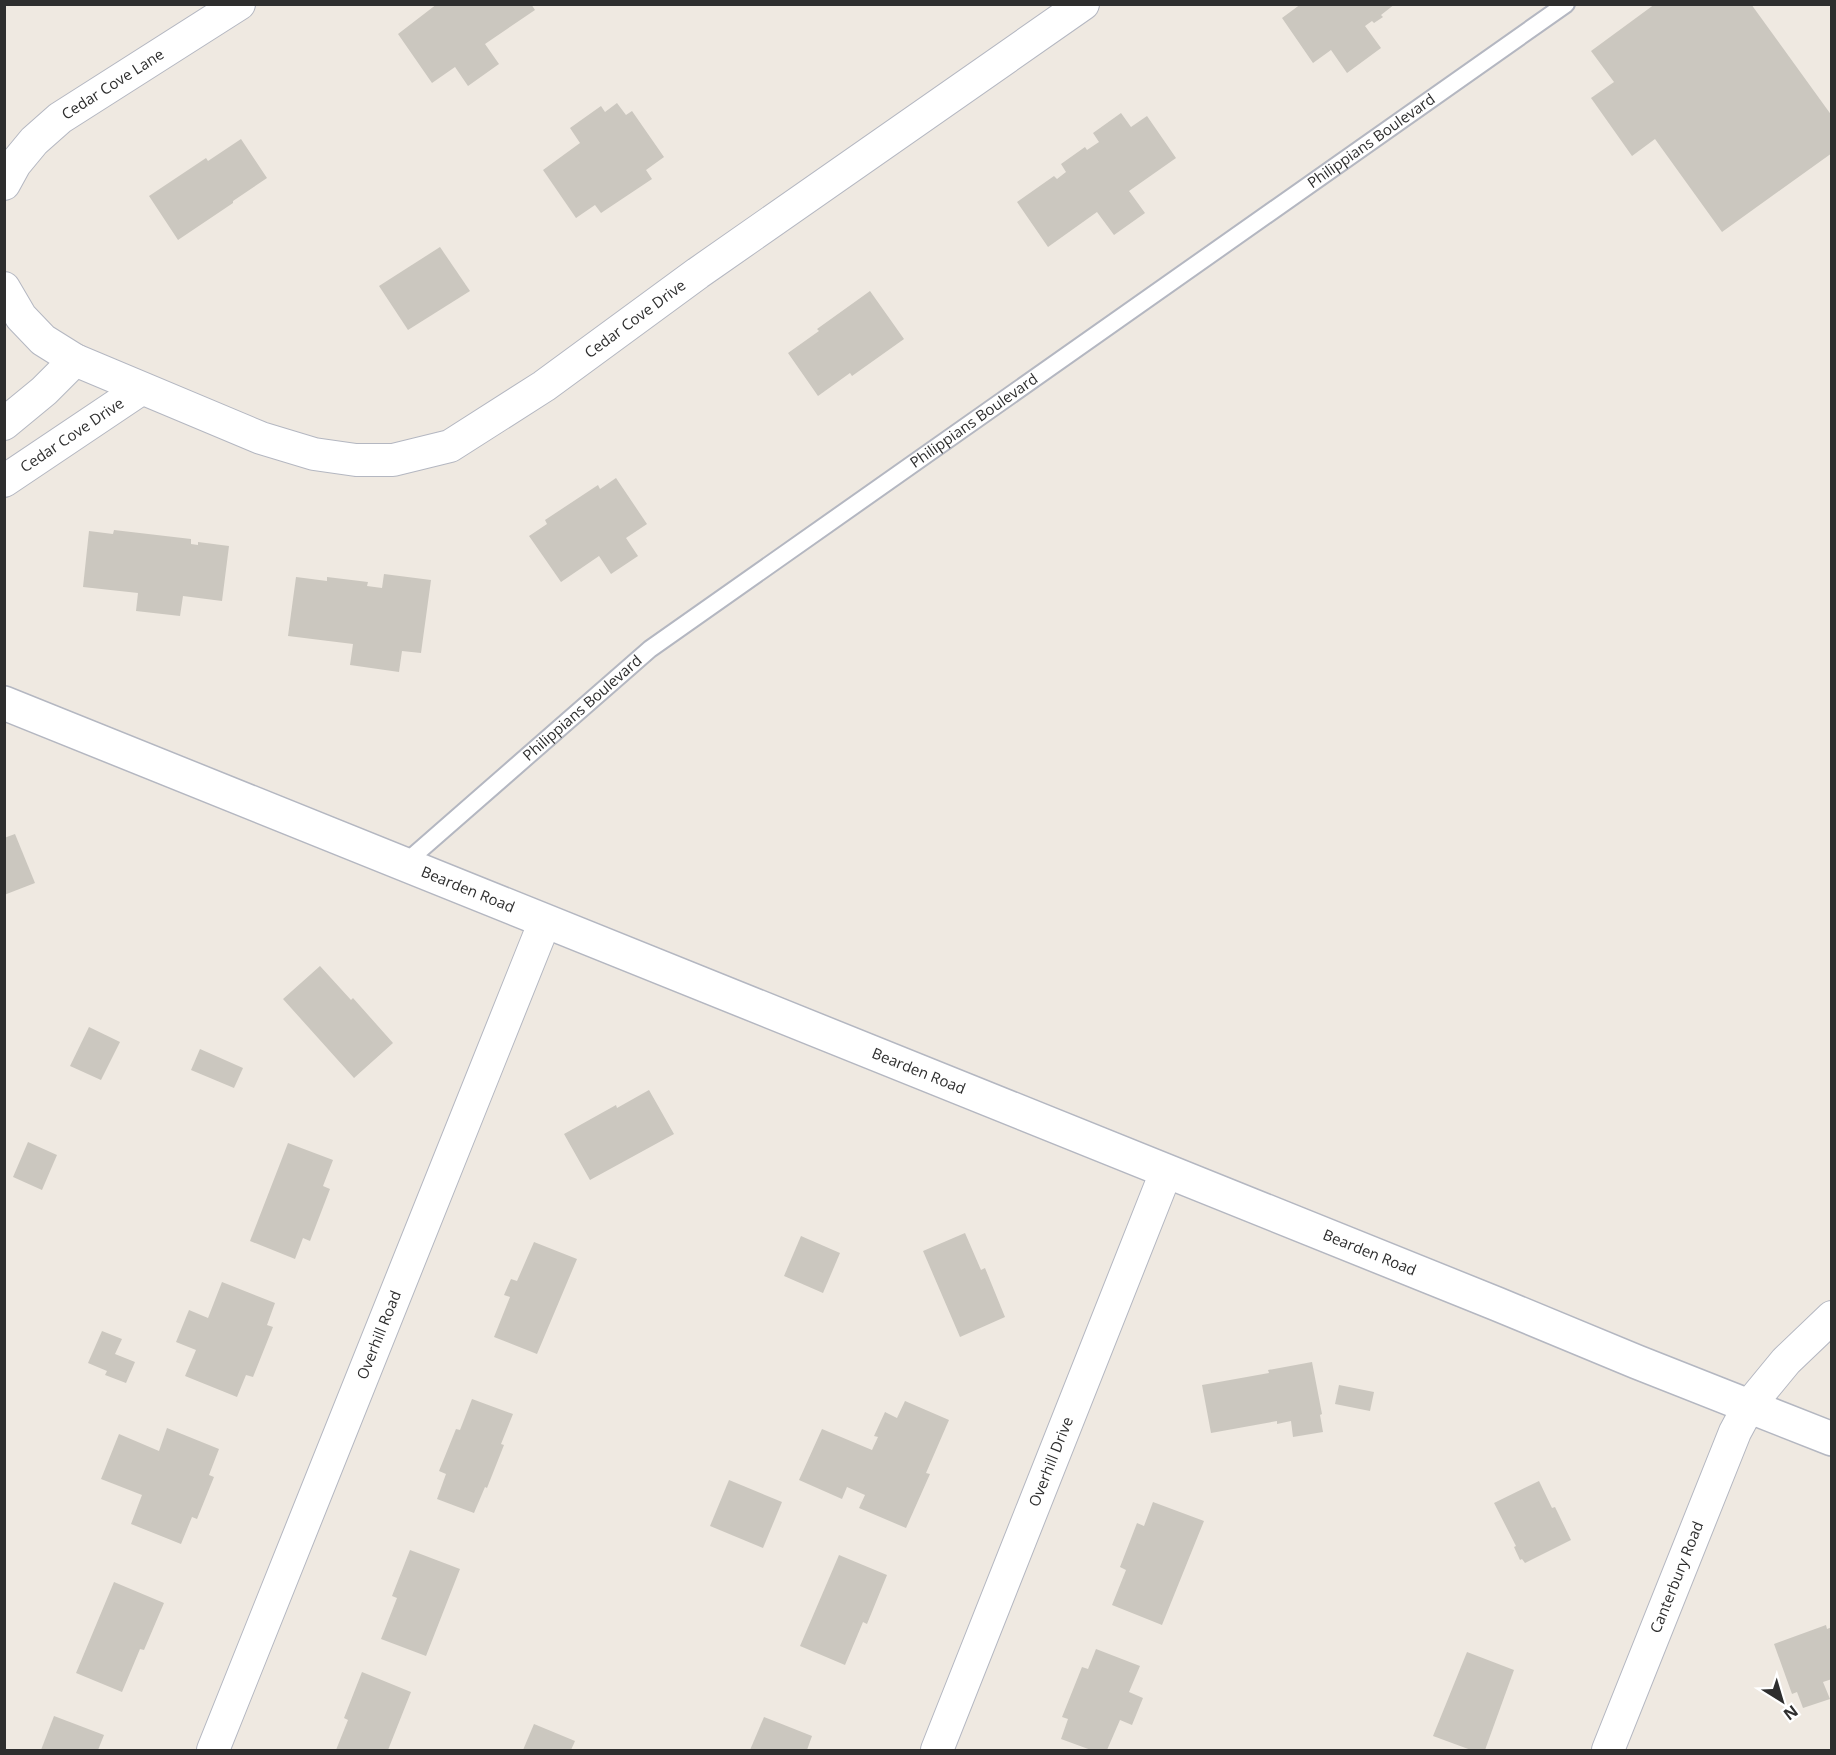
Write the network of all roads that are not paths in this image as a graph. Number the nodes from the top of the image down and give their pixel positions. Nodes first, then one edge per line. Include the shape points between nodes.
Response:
1 (239, 4) edge
2 (1083, 4) edge
3 (1566, 4) edge
4 (4, 184) edge
5 (4, 288) edge
6 (75, 360) junction
7 (141, 389) junction
8 (4, 424) edge
9 (4, 481) edge
10 (4, 703) edge
11 (404, 864) junction
12 (545, 921) junction
13 (1166, 1172) junction
14 (1832, 1317) edge
15 (1749, 1406) junction
16 (1832, 1439) edge
17 (213, 1750) edge
18 (937, 1750) edge
19 (1608, 1750) edge

1 - 4 street, Cedar Cove Lane via 60,118 34,141
2 - 7 street, Cedar Cove Drive via 698,273 544,386 450,446 393,460 314,454 261,438
3 - 11 lane, Philippians Boulevard via 650,649
5 - 6 street via 21,317 43,340
6 - 7 street, Cedar Cove Drive
6 - 8 street
7 - 9 street, Cedar Cove Drive
10 - 11 street, Bearden Road
11 - 12 street, Bearden Road
12 - 13 street, Bearden Road
12 - 17 street, Overhill Road
13 - 15 street, Bearden Road
13 - 18 street, Overhill Drive
14 - 15 street, Canterbury Road via 1786,1361
15 - 16 street, Bearden Road
15 - 19 street, Canterbury Road via 1735,1432

